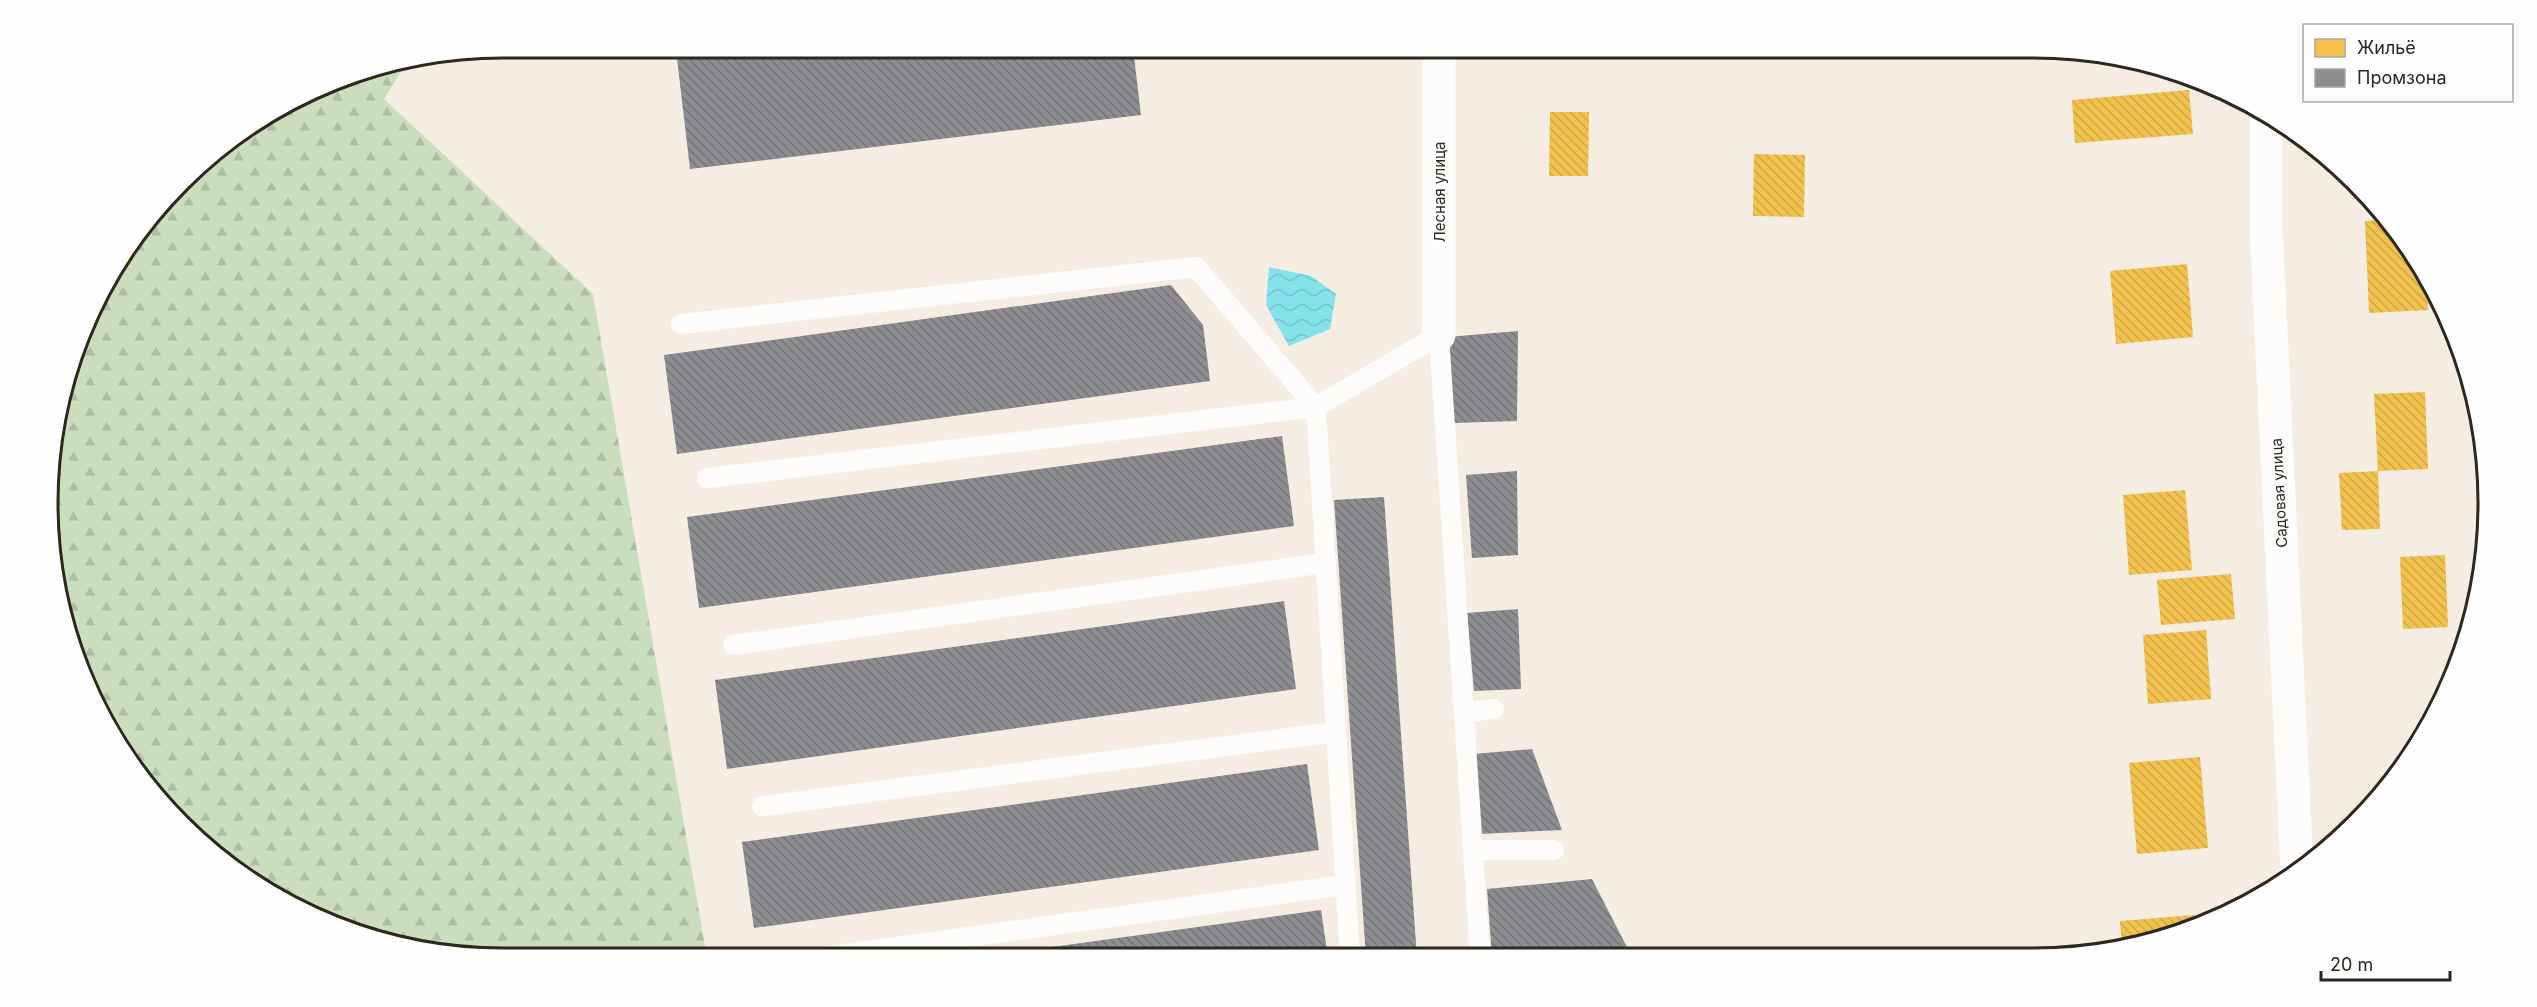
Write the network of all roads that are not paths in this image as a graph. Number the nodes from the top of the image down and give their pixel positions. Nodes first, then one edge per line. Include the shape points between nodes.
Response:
1 (1439, 58) edge
2 (2266, 124) edge
3 (681, 324) dead end
4 (1439, 335) junction
5 (1316, 407) junction
6 (707, 478) dead end
7 (1325, 563) junction
8 (733, 645) dead end
9 (1494, 709) dead end
10 (1464, 712) junction
11 (1335, 732) junction
12 (762, 806) dead end
13 (1473, 850) junction
14 (1554, 850) dead end
15 (2297, 862) edge
16 (1345, 885) junction
17 (888, 948) edge
18 (1349, 948) edge
19 (1479, 948) edge

1 - 4 street, Лесная улица
2 - 15 street, Садовая улица via 2266,239
3 - 5 lane via 1196,267
4 - 5 lane
4 - 10 lane
5 - 6 lane
5 - 7 lane
7 - 8 lane
7 - 11 lane
9 - 10 lane
10 - 13 lane
11 - 12 lane
11 - 16 lane
13 - 14 lane
13 - 19 lane
16 - 17 lane
16 - 18 lane

